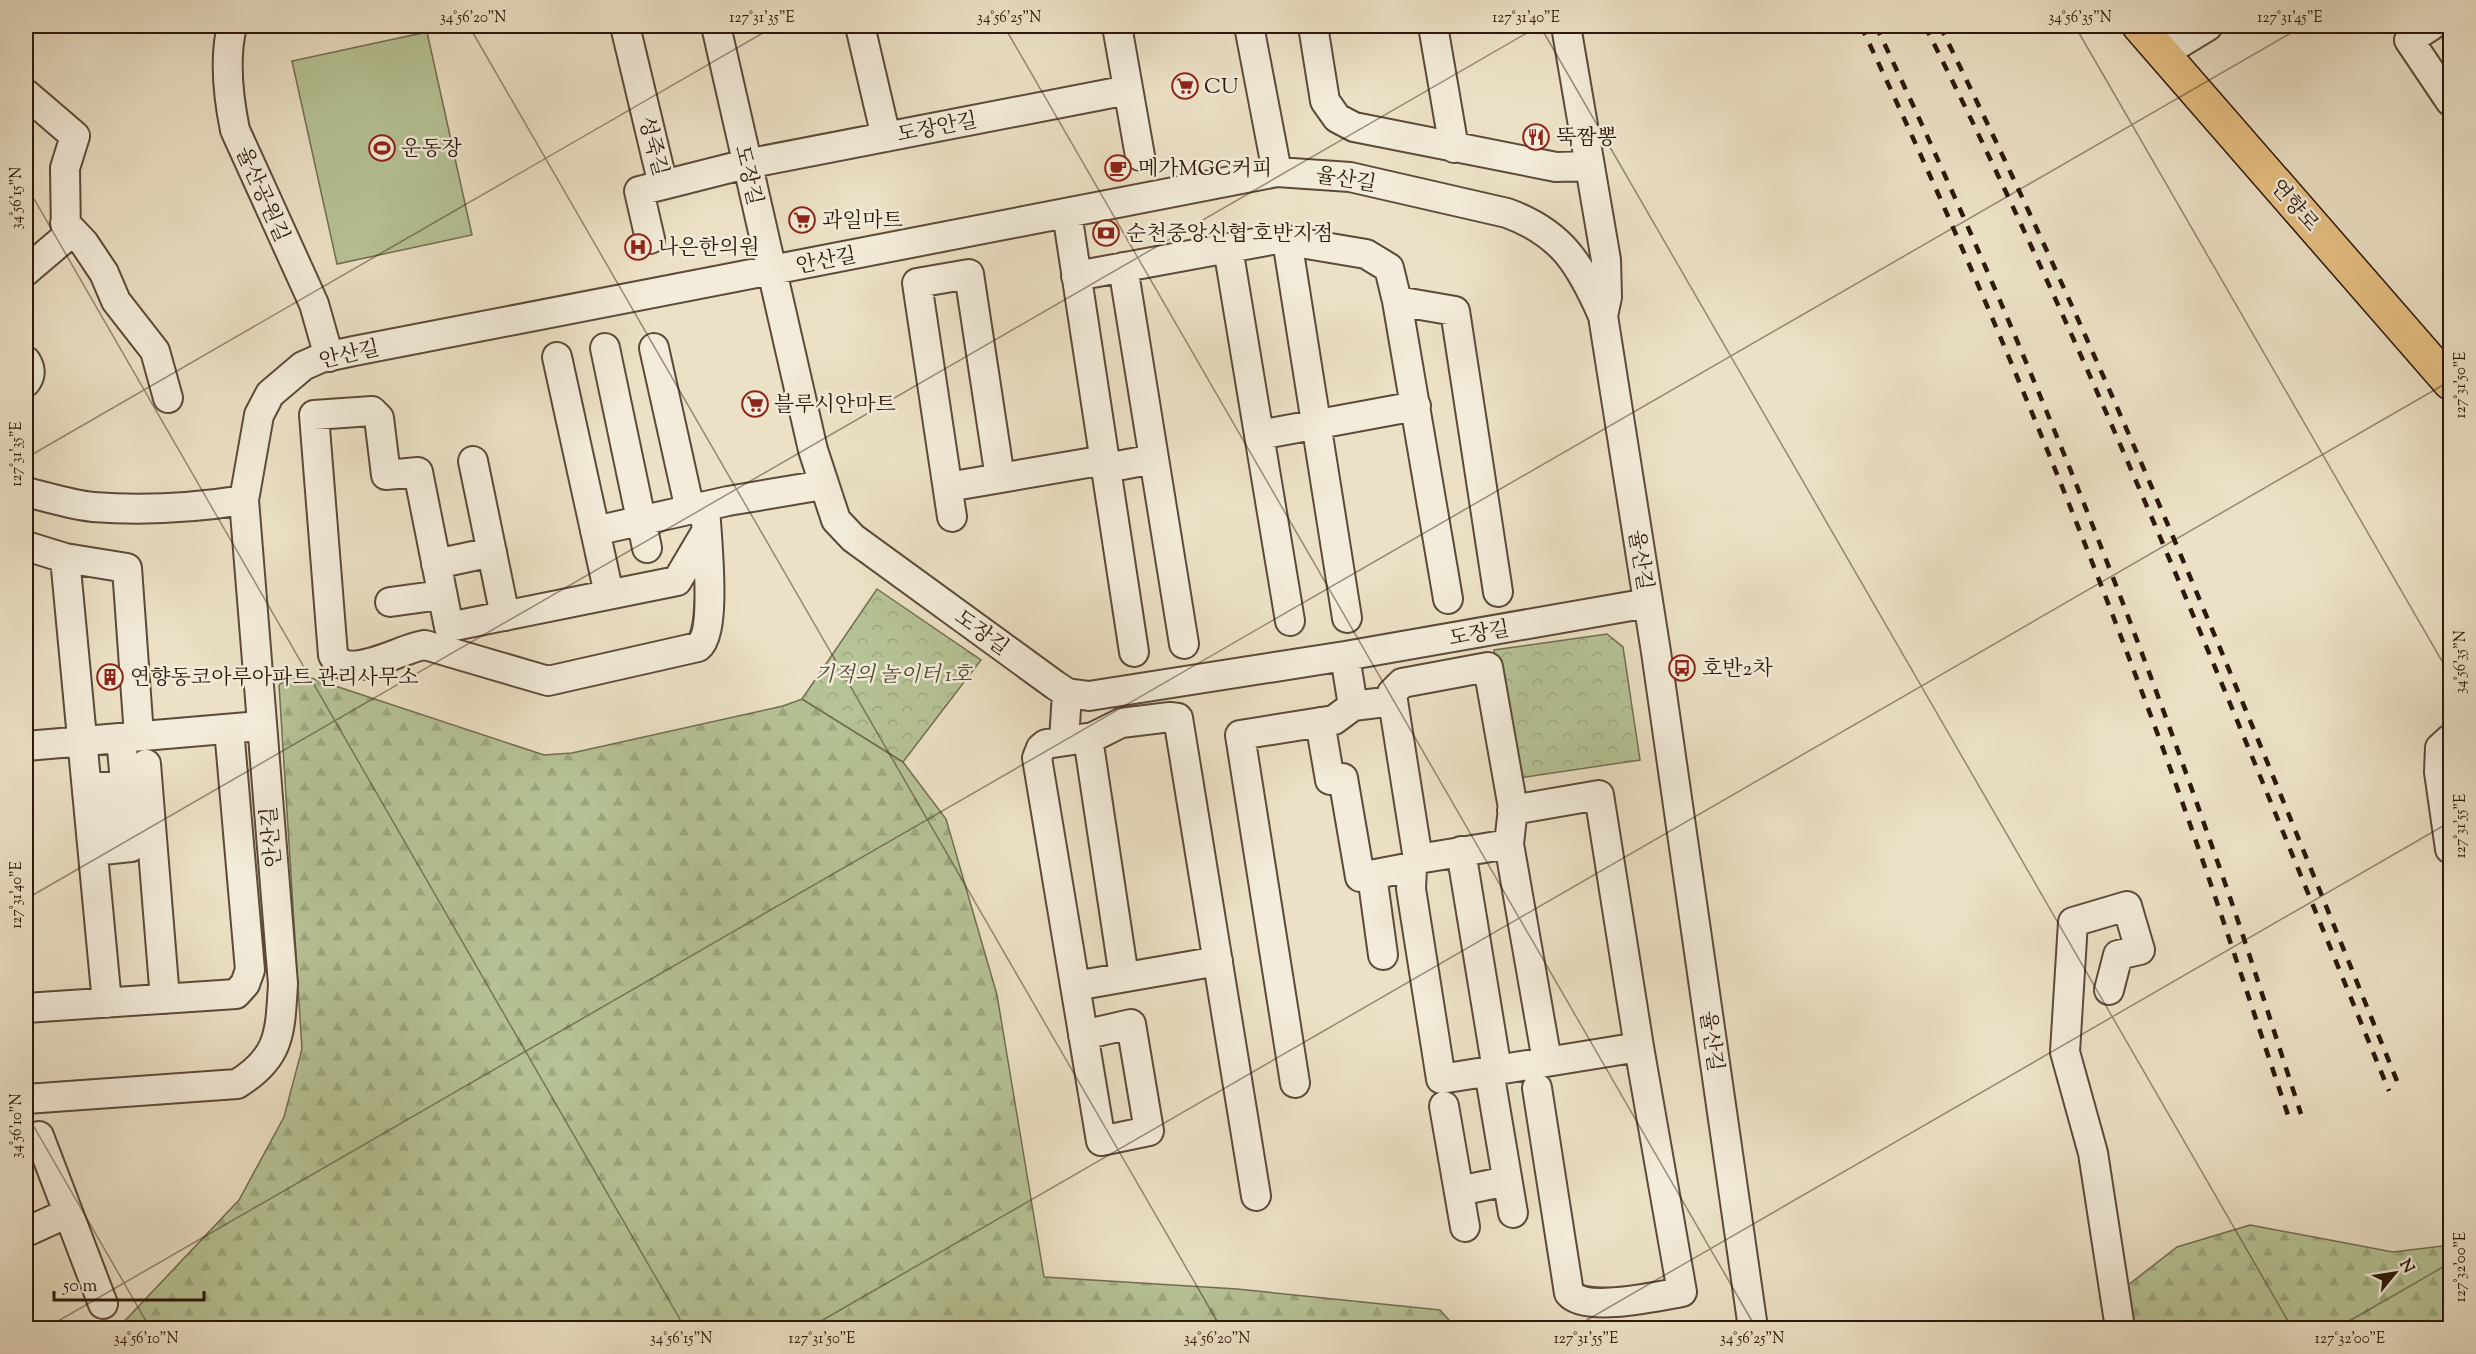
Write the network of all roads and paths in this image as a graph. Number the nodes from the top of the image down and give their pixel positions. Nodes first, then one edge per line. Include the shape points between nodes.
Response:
1 (232, 26) edge
2 (625, 26) edge
3 (716, 26) edge
4 (860, 26) edge
5 (1117, 26) edge
6 (1249, 26) edge
7 (1313, 26) edge
8 (1433, 26) edge
9 (1566, 26) edge
10 (2139, 26) edge
11 (2208, 26) edge
12 (2431, 26) edge
13 (2162, 54) junction
14 (1128, 90) junction
15 (26, 94) edge
16 (2451, 101) edge
17 (886, 136) junction
18 (1454, 148) junction
19 (1140, 156) dead end
20 (746, 164) junction
21 (1590, 166) junction
22 (1276, 172) junction
23 (663, 185) junction
24 (1066, 213) junction
25 (65, 223) junction
26 (650, 238) dead end
27 (1287, 240) junction
28 (1228, 248) junction
29 (1123, 267) junction
30 (26, 271) edge
31 (772, 271) junction
32 (1076, 276) junction
33 (1397, 301) junction
34 (1603, 316) junction
35 (605, 348) dead end
36 (654, 348) dead end
37 (330, 357) junction
38 (557, 357) dead end
39 (26, 361) edge
40 (26, 382) edge
41 (2451, 383) edge
42 (168, 398) dead end
43 (1416, 406) junction
44 (1316, 424) junction
45 (1259, 435) junction
46 (1154, 459) junction
47 (473, 461) dead end
48 (1105, 464) junction
49 (1000, 478) junction
50 (823, 485) junction
51 (948, 487) junction
52 (26, 492) edge
53 (244, 500) junction
54 (700, 516) junction
55 (952, 517) dead end
56 (641, 521) junction
57 (596, 531) junction
58 (26, 546) edge
59 (647, 548) dead end
60 (492, 552) junction
61 (65, 558) junction
62 (436, 564) junction
63 (1498, 592) dead end
64 (609, 594) junction
65 (441, 595) junction
66 (1448, 599) dead end
67 (390, 602) dead end
68 (1648, 603) junction
69 (505, 616) junction
70 (1347, 618) dead end
71 (1290, 621) dead end
72 (1184, 644) dead end
73 (1134, 652) dead end
74 (1345, 656) junction
75 (1067, 693) junction
76 (1393, 701) junction
77 (1353, 706) junction
78 (1320, 722) junction
79 (262, 726) junction
80 (229, 729) junction
81 (130, 737) junction
82 (1076, 739) junction
83 (2451, 739) edge
84 (83, 741) junction
85 (26, 746) edge
86 (147, 764) dead end
87 (125, 785) dead end
88 (1512, 810) junction
89 (1509, 844) junction
90 (2451, 849) edge
91 (1461, 851) junction
92 (154, 858) junction
93 (94, 862) junction
94 (1415, 863) junction
95 (1372, 874) junction
96 (1383, 955) dead end
97 (1218, 961) junction
98 (1124, 977) junction
99 (1075, 986) junction
100 (2109, 990) dead end
101 (165, 999) junction
102 (107, 1004) junction
103 (26, 1008) edge
104 (1083, 1035) dead end
105 (1638, 1047) junction
106 (1547, 1061) junction
107 (1493, 1070) junction
108 (1295, 1083) dead end
109 (1537, 1088) dead end
110 (26, 1099) edge
111 (1444, 1106) dead end
112 (39, 1136) dead end
113 (1552, 1181) junction
114 (1459, 1191) junction
115 (1510, 1194) junction
116 (1256, 1196) dead end
117 (69, 1213) junction
118 (1465, 1227) dead end
119 (26, 1232) edge
120 (103, 1304) dead end
121 (1753, 1329) edge
122 (2120, 1329) edge

1 - 37 street, 율산공원길 via 229,99 235,130 314,304
2 - 23 street, 성죽길
3 - 20 street, 도장길
4 - 17 street
5 - 14 street
6 - 22 street
7 - 18 street via 1325,101 1337,118 1354,127
8 - 18 street
9 - 21 street
10 - 13 main road, 연향로
11 - 13 street
12 - 16 street via 2409,40
13 - 41 main road, 연향로
14 - 17 street, 도장안길
14 - 19 street
15 - 25 street via 75,136 65,168
17 - 20 street, 도장안길
18 - 21 street via 1556,167
20 - 23 street, 성죽길
20 - 31 street, 도장길
21 - 34 street via 1608,278
22 - 24 street, 안산길
22 - 34 street, 율산길 via 1350,177 1529,221 1569,253
23 - 26 street via 639,191
24 - 31 street, 안산길
24 - 32 street
25 - 30 street via 66,237
25 - 42 street via 84,243 104,273 116,301 155,351
27 - 28 street
27 - 33 street via 1366,254 1389,268
27 - 44 street
28 - 29 street
28 - 45 street
29 - 32 street
29 - 46 street
31 - 37 street, 안산길
31 - 50 street, 도장길
32 - 48 street
33 - 43 street
33 - 63 street via 1455,311
34 - 68 street, 율산길
35 - 56 street
36 - 54 street
37 - 53 street, 안산길 via 303,366 270,394 259,415
38 - 57 street
39 - 40 street via 30,368
43 - 44 street
43 - 66 street
44 - 45 street
44 - 70 street
45 - 71 street
46 - 48 street
46 - 72 street
47 - 60 street
48 - 49 street
48 - 73 street
49 - 51 street
49 - 51 street via 969,274 917,283
50 - 54 street
50 - 75 street, 도장길 via 837,520 853,538
51 - 55 street
52 - 53 street via 91,507 181,510
53 - 79 street, 안산길
54 - 56 street
54 - 62 street via 710,612 707,636 699,647 548,681 425,645 412,646 373,663 345,666 333,655 314,415 369,409 376,414 386,475 418,472
54 - 64 street via 677,581
56 - 57 street
56 - 59 street
57 - 64 street
58 - 61 street
60 - 62 street
60 - 69 street
61 - 81 street via 127,568
61 - 84 street
62 - 65 street
64 - 69 street
65 - 67 street
65 - 69 street via 449,627
68 - 74 street, 도장길
68 - 121 street, 율산길
74 - 75 street, 도장길 via 1089,696
74 - 77 street
75 - 82 street
76 - 77 street
76 - 88 street via 1392,693 1402,683 1488,667
76 - 94 street
77 - 78 street via 1334,720
78 - 95 street via 1330,780 1343,778 1360,877
78 - 108 street via 1240,735
79 - 80 street
79 - 110 street, 안산길 via 283,984 280,1035 271,1054 256,1072 237,1084
80 - 81 street
80 - 101 street via 250,970 245,984 236,993
81 - 84 street
81 - 87 street
82 - 97 street via 1104,733 1121,723 1178,718
82 - 98 street
82 - 99 street via 1046,744 1038,758
83 - 90 street via 2440,748 2439,772
84 - 85 street
84 - 93 street
86 - 92 street
88 - 89 street
88 - 105 street via 1599,795
89 - 91 street
89 - 106 street
91 - 94 street
91 - 107 street
92 - 93 street
92 - 101 street
93 - 102 street
94 - 95 street
94 - 107 street via 1412,889 1441,1079
95 - 96 street
97 - 98 street
97 - 116 street
98 - 99 street
99 - 104 street
100 - 122 street via 2118,955 2140,950 2127,906 2073,922 2065,1052 2093,1153
101 - 102 street
102 - 103 street
105 - 106 street
105 - 113 street via 1682,1292 1610,1302 1573,1297 1569,1293
106 - 107 street
107 - 115 street
109 - 113 street
111 - 114 street
112 - 117 street
113 - 115 street
114 - 115 street
114 - 118 street
117 - 119 street
117 - 120 street

